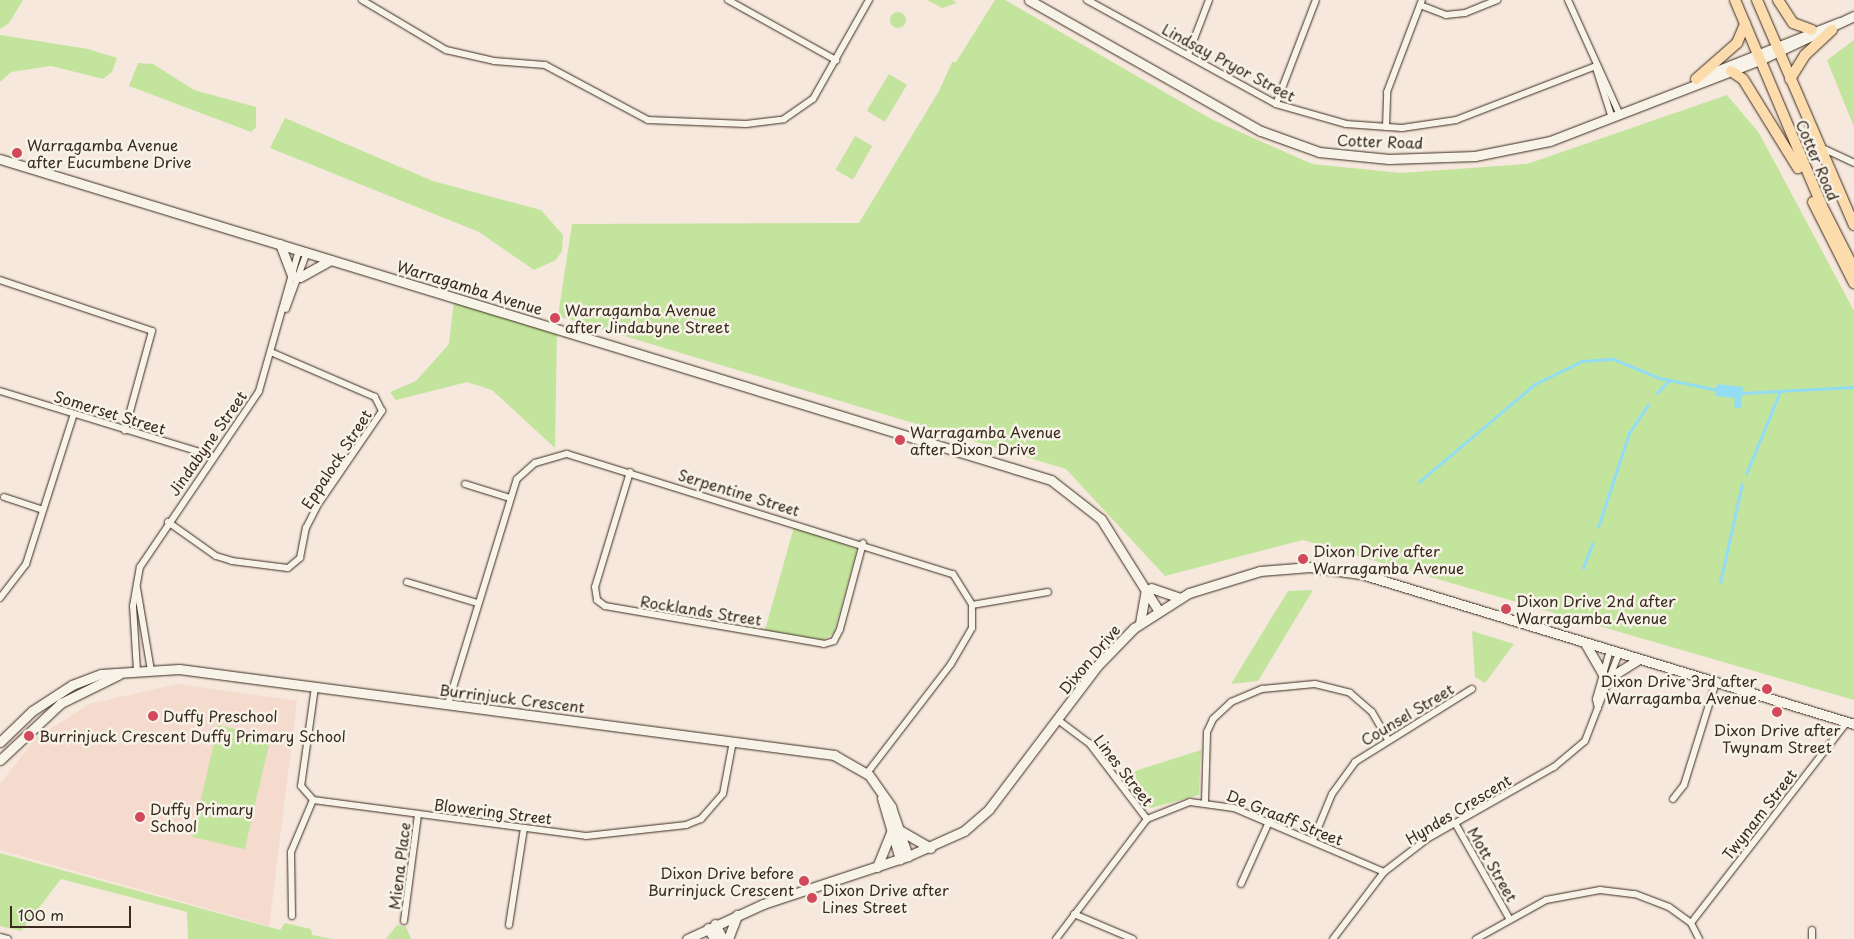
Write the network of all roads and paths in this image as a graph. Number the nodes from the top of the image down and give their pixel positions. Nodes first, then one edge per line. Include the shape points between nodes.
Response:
1 (362, 0) edge
2 (728, 0) edge
3 (870, 0) edge
4 (1029, 0) edge
5 (1087, 0) edge
6 (1209, 0) edge
7 (1316, 0) edge
8 (1497, 0) edge
9 (1568, 0) edge
10 (1735, 0) edge
11 (1758, 0) edge
12 (1778, 0) edge
13 (1100, 3) edge
14 (1421, 3) edge
15 (1853, 17) edge
16 (1745, 24) junction
17 (1812, 30) junction
18 (1832, 30) junction
19 (1778, 48) junction
20 (1188, 55) junction
21 (1758, 57) junction
22 (836, 60) junction
23 (1596, 66) junction
24 (1731, 72) junction
25 (1696, 79) junction
26 (1790, 79) junction
27 (1668, 95) junction
28 (1276, 104) junction
29 (1616, 116) junction
30 (1386, 128) junction
31 (1819, 147) junction
32 (0, 159) edge
33 (1854, 162) edge
34 (1854, 225) edge
35 (280, 244) junction
36 (303, 251) junction
37 (332, 260) junction
38 (1854, 269) edge
39 (296, 276) junction
40 (0, 280) edge
41 (1854, 283) edge
42 (273, 353) junction
43 (0, 391) edge
44 (74, 414) junction
45 (125, 430) junction
46 (213, 456) junction
47 (630, 472) junction
48 (464, 484) dead end
49 (4, 497) dead end
50 (510, 498) junction
51 (43, 510) junction
52 (168, 522) junction
53 (863, 543) junction
54 (407, 582) dead end
55 (136, 584) junction
56 (1148, 589) junction
57 (1048, 592) dead end
58 (0, 598) edge
59 (1180, 598) junction
60 (477, 604) junction
61 (972, 605) junction
62 (1161, 608) junction
63 (1140, 623) junction
64 (1586, 643) junction
65 (1614, 651) junction
66 (1639, 659) junction
67 (138, 671) junction
68 (151, 671) junction
69 (119, 675) junction
70 (1608, 675) junction
71 (1716, 682) junction
72 (315, 687) junction
73 (1472, 689) dead end
74 (448, 704) junction
75 (1058, 720) junction
76 (1851, 723) edge
77 (1387, 738) junction
78 (733, 741) junction
79 (0, 742) edge
80 (0, 760) edge
81 (867, 773) junction
82 (1673, 799) dead end
83 (313, 800) junction
84 (1205, 801) junction
85 (418, 814) junction
86 (1147, 819) junction
87 (1269, 822) junction
88 (1455, 823) junction
89 (524, 828) junction
90 (895, 831) junction
91 (1313, 840) junction
92 (930, 848) junction
93 (904, 857) junction
94 (876, 867) junction
95 (1384, 872) junction
96 (1241, 884) dead end
97 (1074, 914) junction
98 (737, 915) junction
99 (292, 916) dead end
100 (1509, 918) junction
101 (404, 921) dead end
102 (1691, 922) junction
103 (510, 925) dead end
104 (712, 926) junction
105 (1812, 930) dead end
106 (0, 937) edge
107 (8, 939) edge
108 (688, 939) edge
109 (714, 939) edge
110 (723, 939) edge
111 (728, 939) edge
112 (1056, 939) edge
113 (1133, 939) edge
114 (1333, 939) edge
115 (1476, 939) edge
116 (1698, 939) edge
117 (1812, 939) edge

1 - 22 street via 446,50 494,62 545,65 659,122 764,123 784,119 813,99
2 - 22 street
3 - 22 street
4 - 29 main road, Cotter Road via 1260,131 1319,152 1389,159 1475,156 1550,141
5 - 13 street, Lindsay Pryor Street
6 - 20 street
7 - 28 street
8 - 14 street via 1465,14 1446,15
9 - 23 street
10 - 16 main road
11 - 19 main road
12 - 17 main road via 1794,23
13 - 20 street, Lindsay Pryor Street
14 - 30 street via 1387,92
15 - 17 main road
15 - 18 main road
16 - 21 main road
16 - 25 main road via 1736,43
17 - 19 main road
18 - 19 main road
18 - 26 main road via 1805,55
19 - 21 main road, Cotter Road
19 - 26 main road, Cotter Road
20 - 28 street, Lindsay Pryor Street
21 - 24 main road, Cotter Road
21 - 25 main road, Cotter Road
21 - 38 main road, Cotter Road
23 - 29 street
23 - 30 street, Lindsay Pryor Street via 1487,112 1422,127
24 - 27 main road, Cotter Road
24 - 41 main road via 1744,80 1795,160
25 - 27 main road, Cotter Road
26 - 31 main road, Cotter Road
27 - 29 main road, Cotter Road
28 - 30 street, Lindsay Pryor Street via 1346,124
31 - 33 street
31 - 34 main road, Cotter Road
32 - 35 main road, Warragamba Avenue
35 - 36 main road, Warragamba Avenue
35 - 39 main road
36 - 37 main road, Warragamba Avenue
36 - 39 street, Jindabyne Street
37 - 39 main road via 318,263
37 - 56 main road, Warragamba Avenue via 1051,480 1101,519
39 - 42 street, Jindabyne Street
40 - 45 street via 152,331
42 - 46 street, Jindabyne Street via 259,390
42 - 52 street, Eppalock Street via 375,397 382,411 319,503 300,558 288,568 232,561 216,556
43 - 44 street, Somerset Street
44 - 45 street, Somerset Street
44 - 51 street
45 - 46 street, Somerset Street
46 - 52 street, Jindabyne Street
47 - 50 street, Serpentine Street via 567,454 553,455 535,463 517,479
47 - 53 street, Serpentine Street
47 - 53 street, Rocklands Street via 595,587 597,600 605,606 824,644 834,641 840,630
48 - 50 street
49 - 51 street
50 - 60 street, Serpentine Street
51 - 58 street via 26,564
52 - 55 street, Jindabyne Street via 147,551
53 - 61 street, Serpentine Street via 953,574
54 - 60 street
55 - 67 street, Jindabyne Street via 133,606
55 - 68 street, Jindabyne Street
56 - 59 main road
56 - 62 main road, Warragamba Avenue
56 - 63 main road
57 - 61 street
59 - 62 main road, Dixon Drive
59 - 64 main road, Dixon Drive via 1209,584 1260,571 1331,569
60 - 74 street, Serpentine Street
61 - 81 street via 972,628 951,664
62 - 63 main road, Dixon Drive
63 - 75 main road, Dixon Drive via 1108,653
64 - 65 main road, Dixon Drive
64 - 70 main road
65 - 66 main road, Dixon Drive
65 - 70 street, Hyndes Crescent
66 - 70 main road
66 - 71 main road, Dixon Drive
67 - 68 main road, Burrinjuck Crescent
67 - 69 main road, Burrinjuck Crescent
68 - 72 main road, Burrinjuck Crescent via 179,669
69 - 79 main road, Burrinjuck Crescent via 101,674 55,694
69 - 80 main road, Burrinjuck Crescent via 61,703
70 - 88 street, Hyndes Crescent via 1585,741 1554,767
71 - 76 main road, Dixon Drive
71 - 82 street via 1684,785
72 - 74 main road, Burrinjuck Crescent
72 - 83 street via 301,786
73 - 77 street, Counsel Street
74 - 78 main road, Burrinjuck Crescent
75 - 86 street, Lines Street via 1090,743
75 - 92 main road, Dixon Drive via 989,809 964,831
76 - 102 street, Twynam Street
77 - 84 street via 1372,712 1350,693 1315,684 1262,690 1231,702 1212,719 1207,732
77 - 91 street, Counsel Street via 1363,754 1339,781
78 - 81 main road, Burrinjuck Crescent via 834,755
78 - 89 street, Blowering Street via 723,794 701,819 686,825 586,836
81 - 90 main road via 891,807
83 - 85 street, Blowering Street
83 - 99 street via 290,852
84 - 86 street, De Graaff Street via 1173,806
84 - 87 street, De Graaff Street
85 - 89 street, Blowering Street
85 - 101 street, Miena Place
86 - 97 street, De Graaff Street
87 - 91 street, De Graaff Street
87 - 96 street
88 - 95 street, Hyndes Crescent
88 - 100 street, Mott Street
89 - 103 street
90 - 92 main road
90 - 93 main road
90 - 94 main road
91 - 95 street, De Graaff Street
92 - 93 main road, Dixon Drive
93 - 94 main road, Dixon Drive
94 - 98 main road, Dixon Drive
95 - 114 street, Hyndes Crescent
97 - 112 street, De Graaff Street
97 - 113 street
98 - 104 main road, Dixon Drive
98 - 111 main road
100 - 102 street via 1553,897 1600,890 1643,896
100 - 115 street
102 - 116 street
104 - 108 main road, Dixon Drive
104 - 109 main road
104 - 110 main road
105 - 117 street
106 - 107 street

